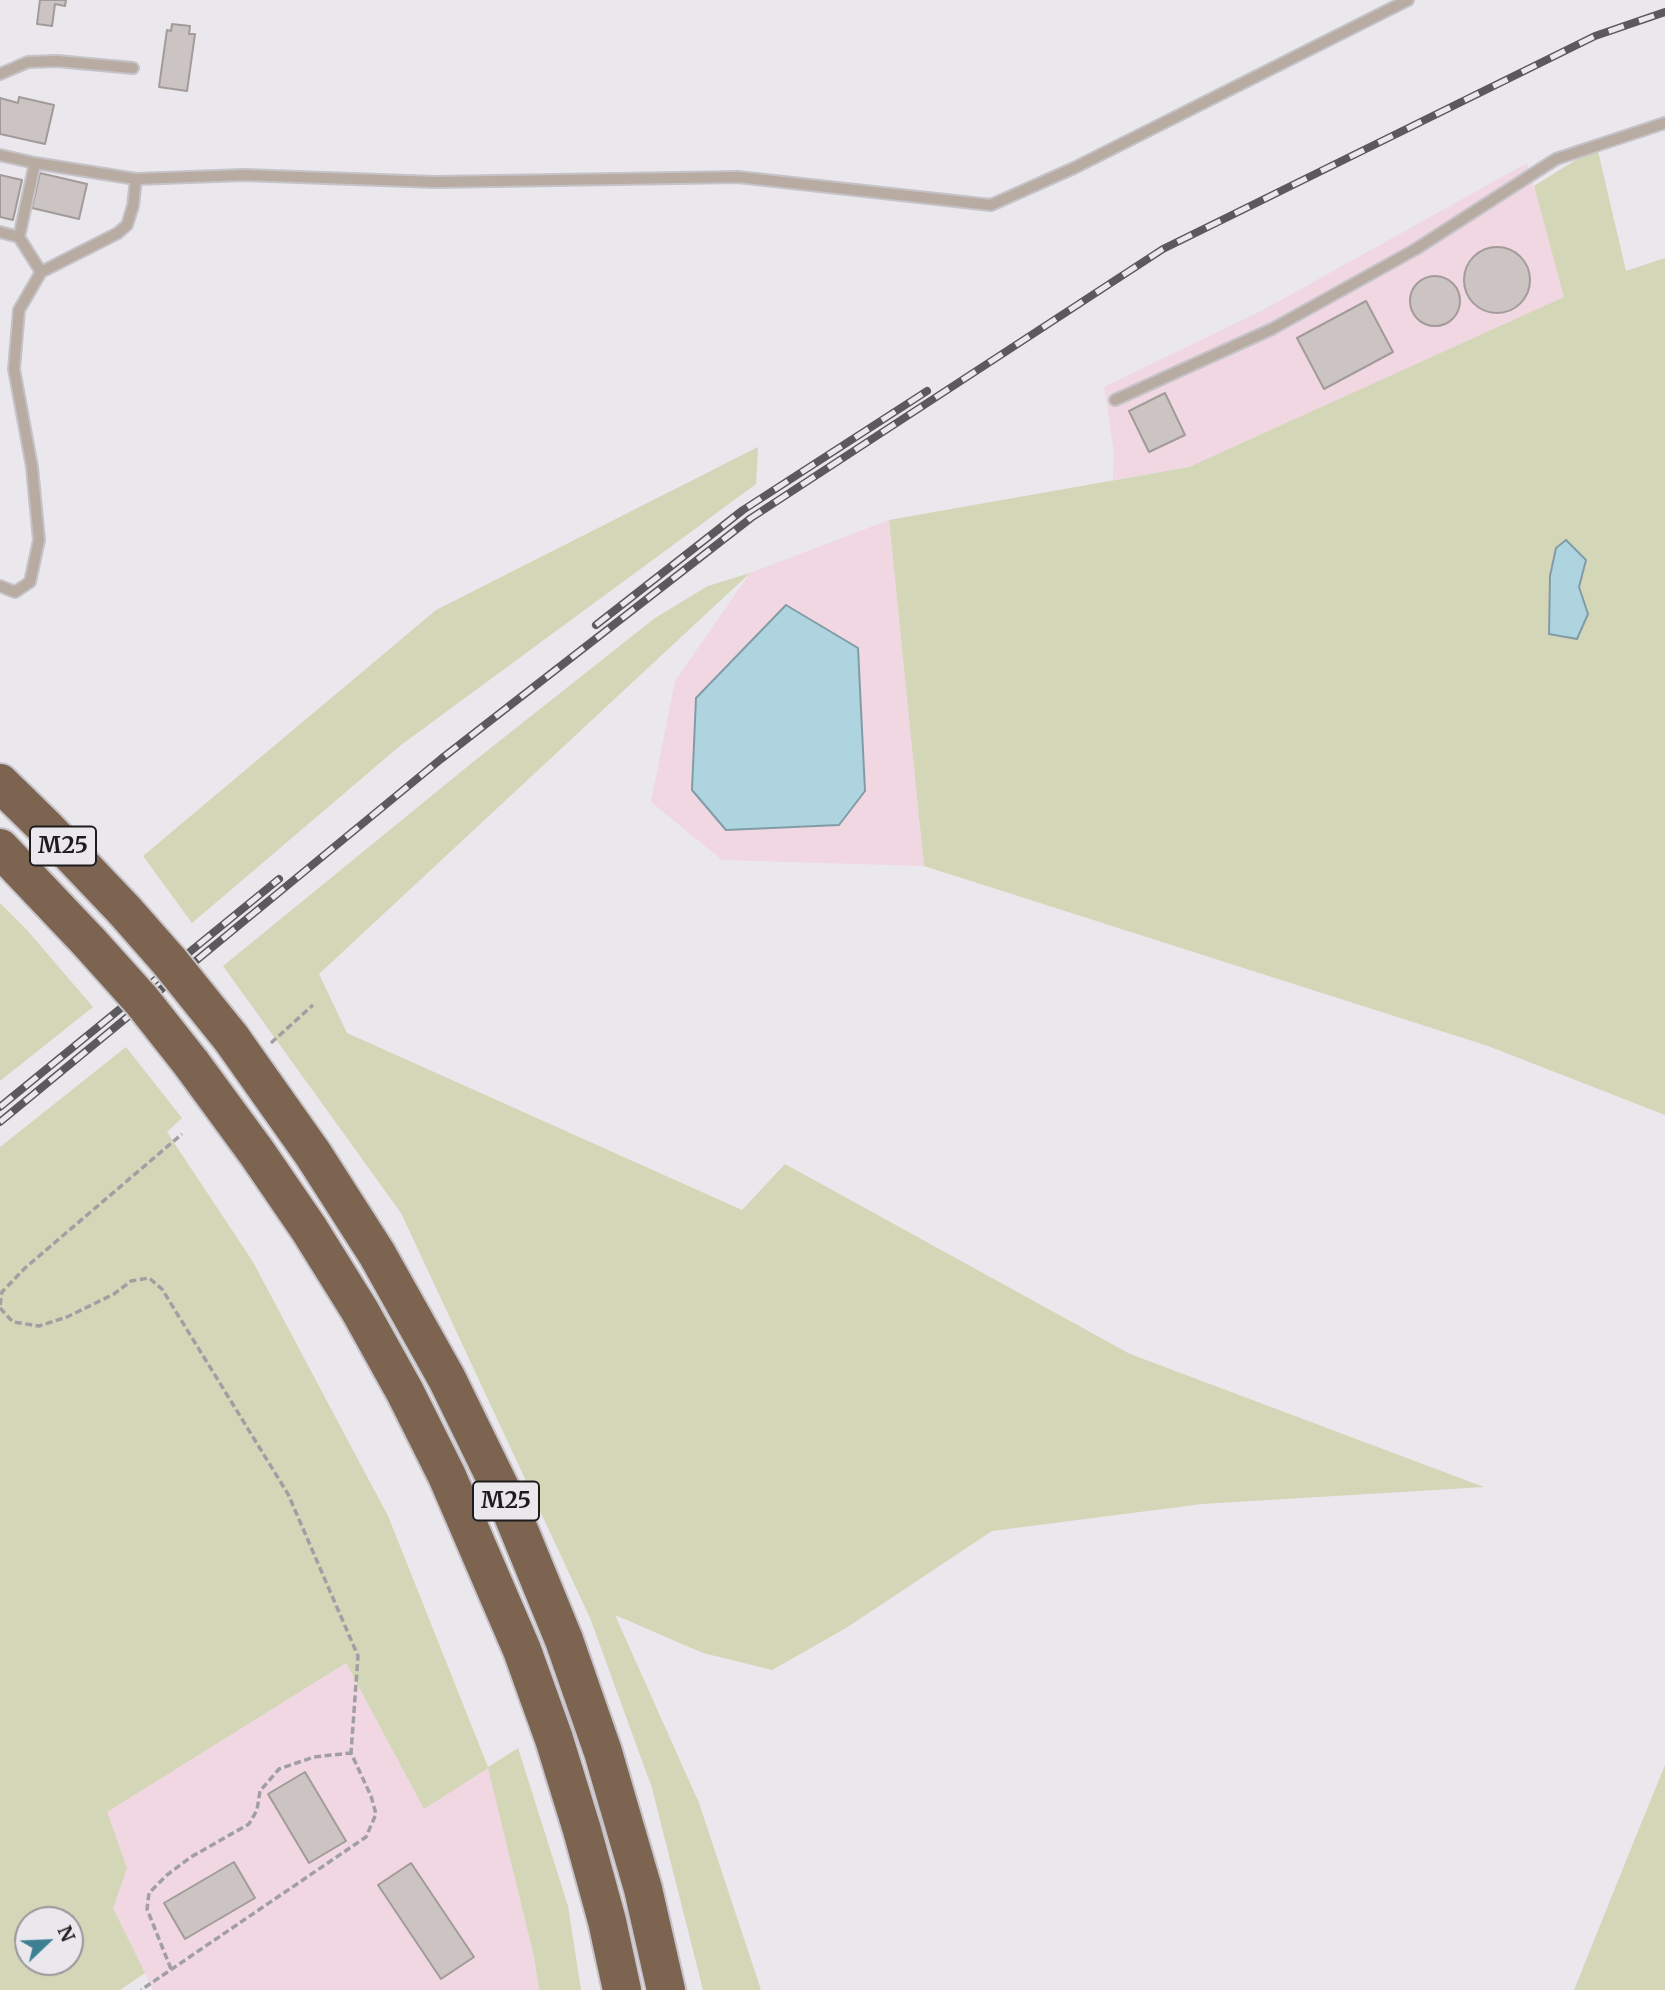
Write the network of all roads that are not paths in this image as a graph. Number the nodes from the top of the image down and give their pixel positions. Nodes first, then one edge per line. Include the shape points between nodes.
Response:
1 (1408, 0) edge
2 (133, 68) dead end
3 (0, 74) edge
4 (1665, 123) edge
5 (0, 155) edge
6 (35, 163) junction
7 (136, 179) junction
8 (0, 232) edge
9 (19, 237) junction
10 (41, 272) junction
11 (1115, 400) dead end
12 (0, 586) edge
13 (0, 783) edge
14 (0, 848) edge
15 (622, 1990) edge
16 (666, 1990) edge

1 - 7 lane via 992,205 738,177 435,183 244,175
2 - 3 lane via 38,61
4 - 11 lane via 1556,159 1416,249 1272,329
5 - 6 lane
6 - 7 lane
6 - 9 lane
7 - 10 lane via 127,225
8 - 9 lane
9 - 10 lane
10 - 12 lane via 19,310 14,369 32,467 39,540 30,582 15,592
13 - 16 highway, M25, bridge via 125,911 231,1038 377,1254 447,1379 510,1508 564,1640 643,1889
14 - 15 highway, M25, bridge via 142,1001 191,1063 294,1208 405,1392 447,1476 522,1650 582,1830

